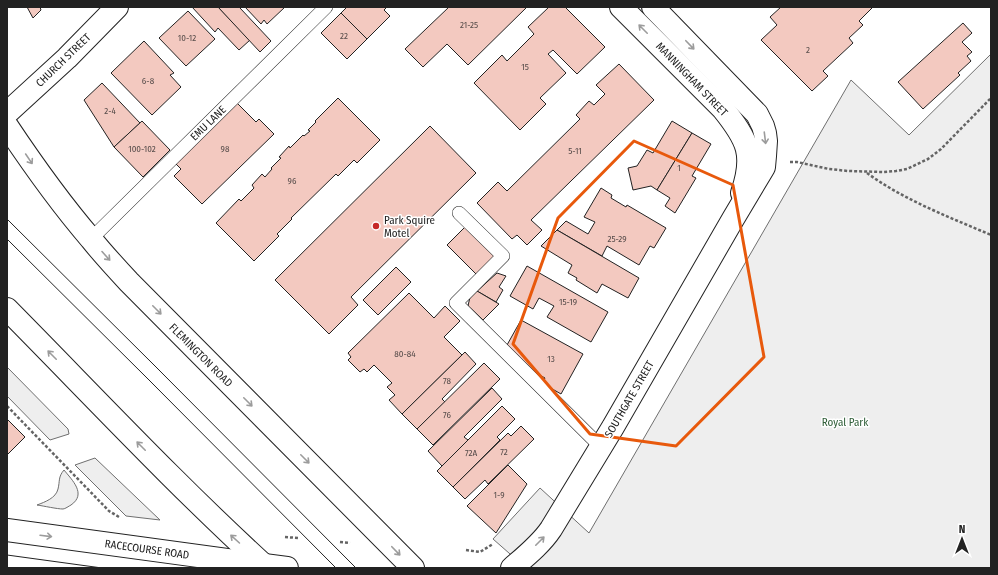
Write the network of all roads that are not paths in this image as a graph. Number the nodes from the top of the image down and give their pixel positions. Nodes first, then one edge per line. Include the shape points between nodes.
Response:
1 (117, 7) edge
2 (326, 7) edge
3 (621, 7) edge
4 (653, 7) edge
5 (7, 113) edge
6 (7, 126) edge
7 (756, 162) junction
8 (459, 213) dead end
9 (91, 239) junction
10 (7, 309) edge
11 (601, 447) junction
12 (7, 530) edge
13 (266, 566) edge
14 (287, 568) edge
15 (413, 568) edge
16 (512, 568) edge

1 - 5 main road, CHURCH STREET via 67,58
2 - 9 lane, EMU LANE
7 -> 3 main road, MANNINGHAM STREET via 747,149 743,136 723,109
4 -> 7 main road, MANNINGHAM STREET via 757,114 765,133 766,150
6 -> 9 main road, FLEMINGTON ROAD via 33,165
7 - 11 main road, SOUTHGATE STREET via 764,167
8 - 11 lane via 503,256 456,303
9 -> 15 main road, FLEMINGTON ROAD via 129,282
13 -> 10 main road via 168,474
16 -> 11 main road, SOUTHGATE STREET via 547,535
12 -> 13 main road, RACECOURSE ROAD
13 - 14 main road, RACECOURSE ROAD

